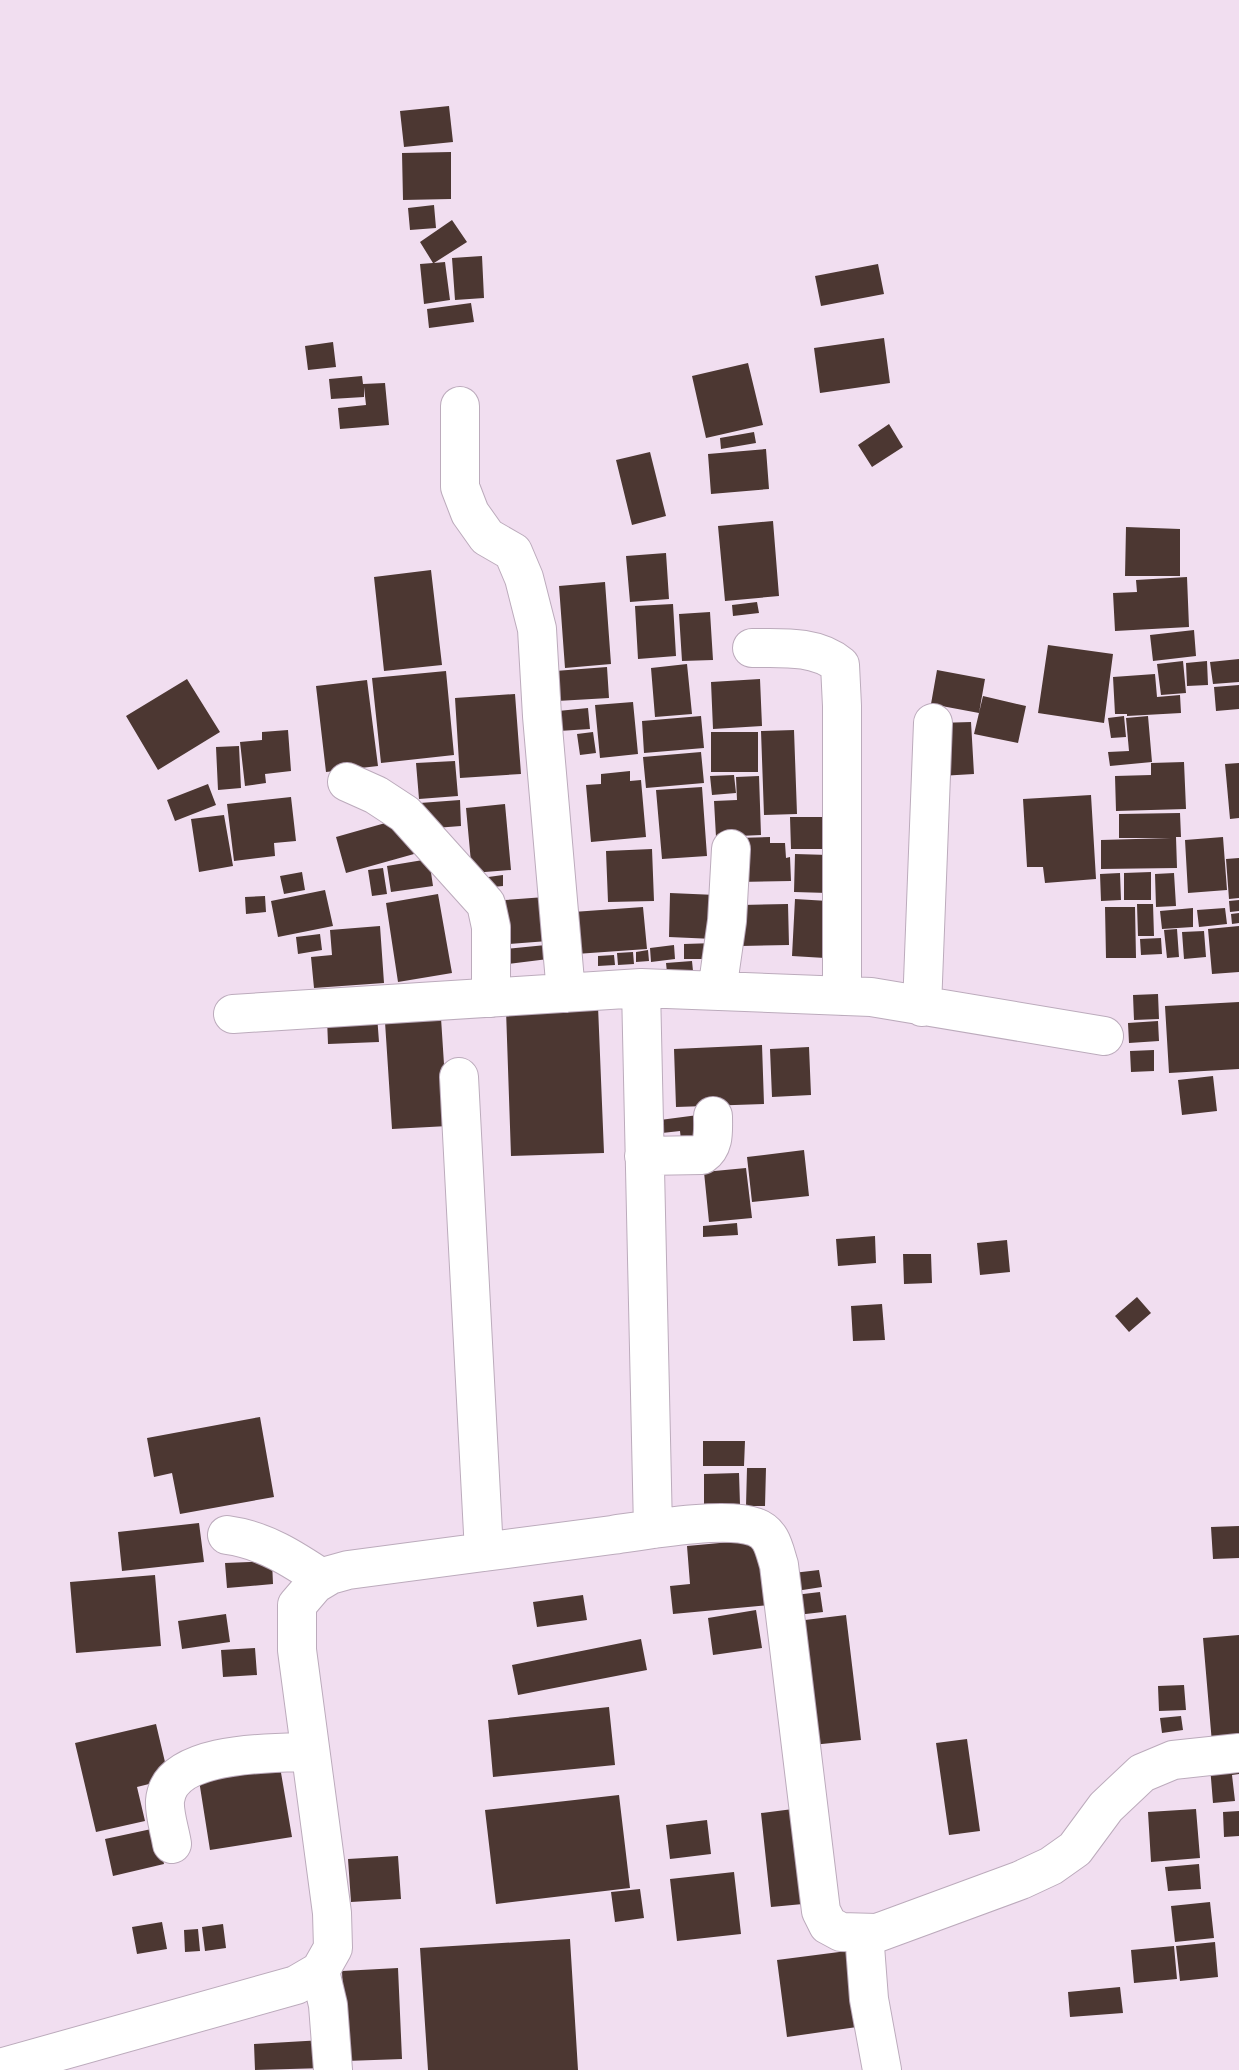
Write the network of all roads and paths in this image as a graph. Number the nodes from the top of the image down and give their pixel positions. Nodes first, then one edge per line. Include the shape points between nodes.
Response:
1 (460, 406) dead end
2 (752, 648) dead end
3 (933, 723) dead end
4 (347, 782) dead end
5 (731, 849) dead end
6 (641, 988) junction
7 (717, 991) junction
8 (566, 993) junction
9 (842, 996) junction
10 (491, 998) junction
11 (922, 1007) junction
12 (233, 1014) dead end
13 (1104, 1036) dead end
14 (459, 1077) dead end
15 (713, 1116) dead end
16 (644, 1156) junction
17 (653, 1529) junction
18 (228, 1535) dead end
19 (484, 1552) junction
20 (323, 1579) junction
21 (310, 1752) junction
22 (1239, 1753) edge
23 (172, 1844) dead end
24 (864, 1933) junction
25 (320, 1971) junction
26 (0, 2068) edge
27 (333, 2070) edge
28 (882, 2070) edge

1 - 8 street via 460,487 470,513 487,537 513,552 537,629
2 - 9 street via 804,650 828,655 840,666
3 - 11 street
4 - 10 street via 405,814 486,904 491,928
5 - 7 street
6 - 7 street
6 - 8 street
6 - 16 street
7 - 9 street
8 - 10 street
9 - 11 street
10 - 12 street
11 - 13 street
14 - 19 street
15 - 16 street via 712,1142 702,1155
16 - 17 street
17 - 19 street
17 - 24 street via 728,1522 753,1526 771,1539 779,1565 821,1911 828,1925 841,1932
18 - 20 street via 263,1544
19 - 20 street via 348,1570
20 - 21 street via 297,1605 297,1650
21 - 23 street via 219,1758 187,1772 170,1788 165,1801
21 - 25 street via 332,1913 333,1948
22 - 24 street via 1173,1760 1142,1773 1106,1807 1075,1849 1051,1867 877,1933
24 - 28 street via 869,1999
25 - 26 street via 296,1984
25 - 27 street via 328,2005

